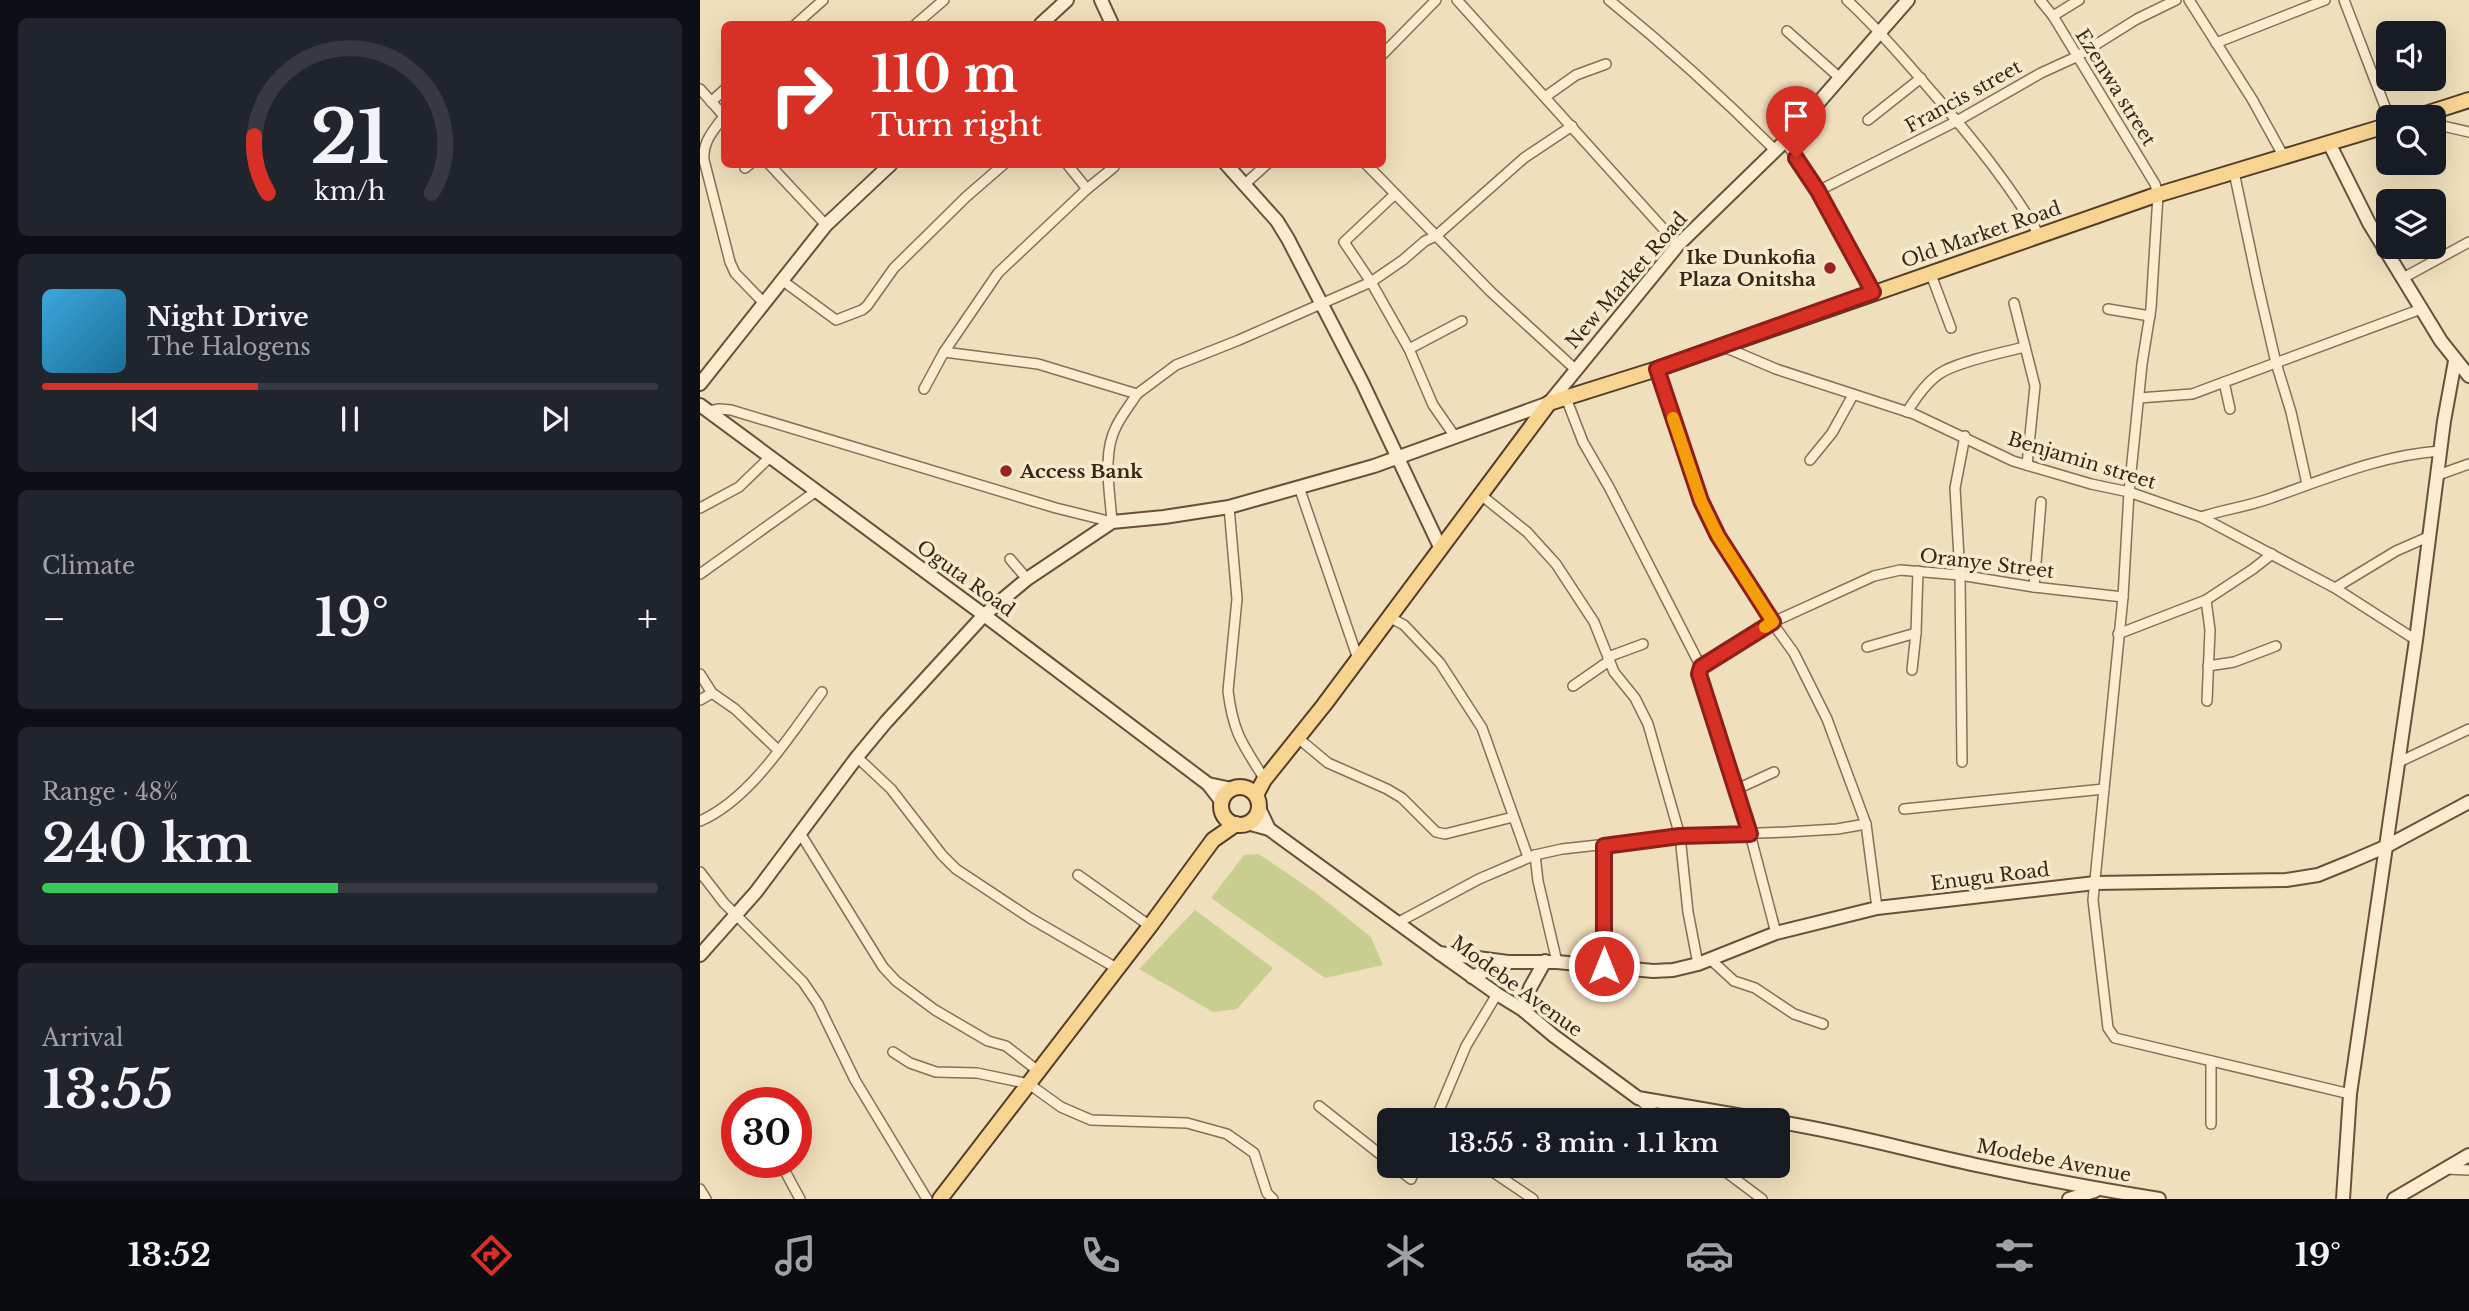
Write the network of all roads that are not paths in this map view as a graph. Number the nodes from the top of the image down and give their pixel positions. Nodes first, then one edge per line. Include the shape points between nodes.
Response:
1 (823, 0) edge
2 (944, 0) edge
3 (1067, 0) edge
4 (1101, 0) edge
5 (1436, 0) edge
6 (1457, 0) edge
7 (1609, 0) edge
8 (1847, 0) edge
9 (1908, 0) edge
10 (2040, 0) edge
11 (2078, 0) edge
12 (2176, 0) edge
13 (2189, 0) edge
14 (2325, 0) edge
15 (2344, 0) edge
16 (2053, 16) junction
17 (799, 21) edge
18 (920, 21) edge
19 (1044, 21) edge
20 (1111, 21) edge
21 (1787, 31) dead end
22 (1880, 31) junction
23 (2216, 43) junction
24 (1386, 51) edge
25 (2076, 57) junction
26 (1606, 64) dead end
27 (1840, 78) junction
28 (1921, 78) junction
29 (700, 89) edge
30 (721, 93) edge
31 (1545, 97) junction
32 (2469, 100) edge
33 (711, 102) junction
34 (2384, 105) edge
35 (2446, 107) edge
36 (721, 113) edge
37 (721, 120) edge
38 (1868, 120) dead end
39 (1957, 121) junction
40 (1572, 126) junction
41 (2446, 127) edge
42 (2376, 129) edge
43 (2469, 132) edge
44 (2329, 144) junction
45 (1780, 145) junction
46 (701, 151) edge
47 (2284, 157) junction
48 (773, 168) edge
49 (887, 168) edge
50 (999, 168) edge
51 (1070, 168) edge
52 (1113, 168) edge
53 (1230, 168) edge
54 (1263, 168) edge
55 (1370, 168) edge
56 (2234, 173) junction
57 (1245, 184) junction
58 (1087, 189) junction
59 (1818, 191) junction
60 (1394, 195) junction
61 (2158, 195) junction
62 (826, 225) junction
63 (2039, 235) junction
64 (1436, 236) junction
65 (2469, 242) edge
66 (1678, 245) junction
67 (1930, 272) junction
68 (2403, 278) junction
69 (783, 281) junction
70 (1371, 282) junction
71 (1873, 292) junction
72 (764, 303) junction
73 (1321, 303) junction
74 (2014, 303) dead end
75 (2108, 309) dead end
76 (2421, 309) junction
77 (2150, 316) junction
78 (1462, 321) dead end
79 (1951, 328) dead end
80 (1722, 346) junction
81 (2025, 347) junction
82 (1409, 349) junction
83 (944, 352) junction
84 (2455, 361) junction
85 (2276, 363) junction
86 (1575, 369) junction
87 (1657, 369) junction
88 (2469, 376) edge
89 (2224, 382) junction
90 (700, 384) edge
91 (924, 389) dead end
92 (1138, 394) junction
93 (1853, 395) junction
94 (1566, 398) junction
95 (2138, 398) junction
96 (1549, 403) junction
97 (702, 407) edge
98 (2230, 409) dead end
99 (1907, 412) junction
100 (1965, 436) junction
101 (1456, 438) junction
102 (2440, 451) junction
103 (770, 457) junction
104 (1398, 458) junction
105 (1810, 460) dead end
106 (2469, 464) edge
107 (2027, 465) junction
108 (2438, 475) junction
109 (2307, 484) junction
110 (1299, 487) junction
111 (815, 492) junction
112 (2129, 492) junction
113 (1481, 495) junction
114 (2041, 502) dead end
115 (1229, 507) junction
116 (700, 508) edge
117 (2202, 517) junction
118 (1111, 522) junction
119 (2430, 537) junction
120 (1441, 548) junction
121 (2272, 554) junction
122 (1010, 559) dead end
123 (1918, 571) junction
124 (700, 574) edge
125 (1960, 575) junction
126 (1027, 579) junction
127 (2034, 587) junction
128 (2334, 588) junction
129 (2123, 597) junction
130 (2206, 600) junction
131 (984, 615) junction
132 (1389, 617) junction
133 (1773, 622) junction
134 (1916, 633) junction
135 (2118, 634) junction
136 (2416, 640) junction
137 (1643, 644) dead end
138 (2276, 646) dead end
139 (1867, 648) dead end
140 (1609, 659) junction
141 (2208, 666) junction
142 (1354, 667) junction
143 (1701, 667) junction
144 (1912, 670) dead end
145 (700, 674) edge
146 (1573, 686) dead end
147 (822, 692) dead end
148 (712, 693) junction
149 (700, 700) edge
150 (2207, 701) dead end
151 (2469, 729) edge
152 (1298, 738) junction
153 (778, 750) junction
154 (857, 757) junction
155 (1962, 762) dead end
156 (2399, 762) junction
157 (1276, 766) junction
158 (1774, 772) dead end
159 (1262, 775) junction
160 (1208, 784) junction
161 (2104, 789) junction
162 (1735, 790) junction
163 (1248, 795) junction
164 (2469, 802) edge
165 (1223, 808) junction
166 (1904, 809) dead end
167 (1513, 817) junction
168 (700, 821) edge
169 (1242, 824) junction
170 (1866, 824) junction
171 (1269, 829) junction
172 (800, 833) junction
173 (1750, 834) junction
174 (1680, 836) junction
175 (1213, 840) junction
176 (1604, 846) junction
177 (2387, 846) junction
178 (1531, 856) junction
179 (700, 872) edge
180 (1078, 875) dead end
181 (2095, 883) junction
182 (1877, 908) junction
183 (737, 915) junction
184 (1397, 923) junction
185 (1150, 926) junction
186 (1776, 933) junction
187 (701, 952) edge
188 (1439, 953) junction
189 (1551, 961) junction
190 (1704, 961) junction
191 (1508, 962) junction
192 (1604, 966) junction
193 (1118, 969) junction
194 (1472, 976) junction
195 (1497, 994) junction
196 (1523, 1010) junction
197 (1823, 1024) dead end
198 (893, 1052) dead end
199 (2211, 1061) junction
200 (1038, 1071) junction
201 (1029, 1084) junction
202 (2350, 1094) junction
203 (1638, 1098) junction
204 (1319, 1106) dead end
205 (1440, 1108) edge
206 (1649, 1108) edge
207 (1696, 1108) edge
208 (1790, 1124) edge
209 (2210, 1124) dead end
210 (1377, 1152) edge
211 (2469, 1155) edge
212 (2444, 1169) junction
213 (2469, 1170) edge
214 (789, 1178) edge
215 (1502, 1178) edge
216 (1734, 1178) edge
217 (700, 1189) edge
218 (2098, 1189) junction
219 (706, 1199) edge
220 (800, 1199) edge
221 (927, 1199) edge
222 (940, 1199) edge
223 (1273, 1199) edge
224 (1533, 1199) edge
225 (1762, 1199) edge
226 (2069, 1199) edge
227 (2160, 1199) edge
228 (2343, 1199) edge
229 (2395, 1199) edge

1 - 17 street
2 - 18 street
3 - 19 street
4 - 20 street
5 - 24 street
6 - 31 street
7 - 45 street
8 - 22 street
9 - 22 street, New Market Road
10 - 16 street, Ezenwa street
11 - 16 street
12 - 25 street, Francis street
13 - 23 street
14 - 23 street
15 - 34 street
16 - 25 street, Ezenwa street
21 - 27 street
22 - 27 street, New Market Road
22 - 28 street
23 - 47 street
25 - 39 street, Francis street
25 - 61 street, Ezenwa street
26 - 31 street via 1576,75
27 - 45 street, New Market Road
28 - 38 street
28 - 39 street
29 - 33 street
30 - 33 street
31 - 40 street
32 - 35 main road
33 - 36 street
37 - 46 street
39 - 59 street, Francis street
39 - 63 street via 2022,204
40 - 64 street via 1524,158
40 - 66 street
41 - 43 street
42 - 44 main road, Old Market Road
44 - 47 main road, Old Market Road
44 - 68 street
45 - 59 street
45 - 66 street, New Market Road
46 - 72 street via 730,262
47 - 56 main road, Old Market Road
48 - 62 street
49 - 62 street
50 - 69 street via 894,268 862,310 836,320
51 - 58 street
52 - 58 street
53 - 57 street
54 - 57 street
55 - 60 street
56 - 61 main road, Old Market Road
56 - 85 street
57 - 73 street via 1277,221
58 - 83 street via 998,273
59 - 71 street
60 - 64 street
60 - 70 street via 1344,242
61 - 63 main road, Old Market Road
61 - 77 street
62 - 69 street
63 - 67 main road, Old Market Road
64 - 70 street
64 - 86 street
65 - 68 street
66 - 86 street, New Market Road
67 - 71 main road, Old Market Road
67 - 79 street
68 - 76 street
69 - 72 street
70 - 73 street
70 - 82 street
71 - 80 main road, Old Market Road
72 - 90 street
73 - 92 street via 1176,365
73 - 104 street
74 - 81 street
75 - 77 street
76 - 84 street
76 - 85 street
77 - 95 street
78 - 82 street
80 - 87 main road, Old Market Road
80 - 93 street, Benjamin street
81 - 99 street via 1940,373
81 - 107 street via 2035,386
82 - 101 street via 1433,405
83 - 91 street
83 - 92 street via 1038,364
84 - 88 street
84 - 102 street
85 - 89 street
85 - 109 street
86 - 96 street, New Market Road
87 - 94 main road, Old Market Road
87 - 133 street via 1701,501
89 - 95 street via 2192,394
89 - 98 street
92 - 118 street via 1110,441
93 - 99 street, Benjamin street
93 - 105 street
94 - 96 main road, Old Market Road
94 - 143 street via 1583,442
95 - 112 street
96 - 101 street
96 - 113 main road
97 - 103 street, Oguta Road
97 - 118 street via 731,411
99 - 100 street, Benjamin street
100 - 107 street, Benjamin street
100 - 125 street via 1955,488
101 - 104 street
102 - 108 street
102 - 109 street via 2366,465
103 - 111 street, Oguta Road
103 - 116 street via 739,487
104 - 110 street
104 - 120 street
106 - 108 street
107 - 112 street, Benjamin street
108 - 119 street
109 - 117 street
110 - 115 street
110 - 142 street
111 - 124 street
111 - 131 street, Oguta Road
112 - 117 street, Benjamin street
112 - 129 street
113 - 120 main road
113 - 140 street via 1527,532 1556,564 1594,622
114 - 127 street
115 - 118 street
115 - 159 street via 1237,598 1228,691 1232,723
117 - 121 street, Benjamin street
118 - 126 street
119 - 128 street via 2396,551
119 - 136 street
120 - 132 main road
121 - 128 street, Benjamin street
121 - 130 street
122 - 126 street
123 - 125 street, Oranye Street
123 - 133 street, Oranye Street via 1874,576
123 - 134 street
125 - 127 street, Oranye Street
125 - 155 street
126 - 131 street
127 - 129 street, Oranye Street
128 - 136 street, Benjamin street
129 - 135 street
130 - 135 street
130 - 141 street
131 - 154 street
131 - 160 street, Oguta Road
132 - 142 main road
132 - 167 street via 1404,625 1440,663 1473,714 1493,755
133 - 143 street, Oranye Street
133 - 170 street via 1827,719
134 - 139 street
134 - 144 street
135 - 161 street
136 - 156 street
137 - 140 street
138 - 141 street
140 - 146 street
140 - 174 street via 1648,724
141 - 150 street
142 - 152 main road
143 - 162 street via 1699,674
145 - 148 street
147 - 153 street
148 - 149 street
148 - 153 street
151 - 156 street
152 - 157 main road
152 - 167 street via 1328,763 1402,798 1436,832 1445,834
153 - 168 street via 732,803
154 - 172 street
154 - 193 street via 891,789 956,869
156 - 177 street
157 - 159 main road
157 - 163 main road
158 - 162 street
159 - 163 main road
160 - 163 street
160 - 165 street
161 - 166 street
161 - 181 street
162 - 173 street
163 - 165 main road
163 - 169 main road via 1255,817
163 - 171 street
164 - 177 street, Enugu Road
165 - 169 main road via 1231,822
165 - 175 main road
167 - 178 street
169 - 171 street
169 - 175 main road
170 - 173 street
170 - 182 street
171 - 184 street, Modebe Avenue
172 - 183 street
172 - 200 street via 896,981 935,1010 988,1041 1006,1046
173 - 174 street
173 - 186 street
174 - 176 street
174 - 190 street via 1688,912
175 - 185 main road
176 - 178 street
176 - 192 street
177 - 181 street, Enugu Road via 2318,875 2286,880
177 - 202 street
178 - 184 street via 1479,878
178 - 189 street
179 - 183 street
180 - 185 street
181 - 182 street, Enugu Road
181 - 199 street via 2094,910 2110,1032 2115,1038
182 - 186 street, Enugu Road
183 - 187 street
183 - 221 street via 803,982 818,1004 855,1080
184 - 188 street, Modebe Avenue
185 - 193 main road
186 - 190 street, Enugu Road
188 - 191 street
188 - 194 street, Modebe Avenue
189 - 191 street, Enugu Road
189 - 192 street, Enugu Road
189 - 196 street via 1530,988
190 - 192 street, Enugu Road via 1673,970
190 - 197 street via 1794,1014
191 - 194 street
193 - 200 main road
194 - 195 street, Modebe Avenue
195 - 196 street, Modebe Avenue
195 - 205 street via 1466,1046
196 - 203 street, Modebe Avenue
198 - 201 street via 936,1072 977,1073
199 - 202 street
199 - 209 street
200 - 201 main road
201 - 222 main road
201 - 223 street via 1061,1107 1091,1120 1187,1122 1227,1134 1254,1153
202 - 228 street
203 - 206 street
203 - 207 street, Modebe Avenue
204 - 210 street
208 - 218 street, Modebe Avenue
211 - 212 street
212 - 213 street
212 - 229 street
214 - 220 street
215 - 224 street
216 - 225 street
217 - 219 street
218 - 226 street
218 - 227 street, Modebe Avenue

